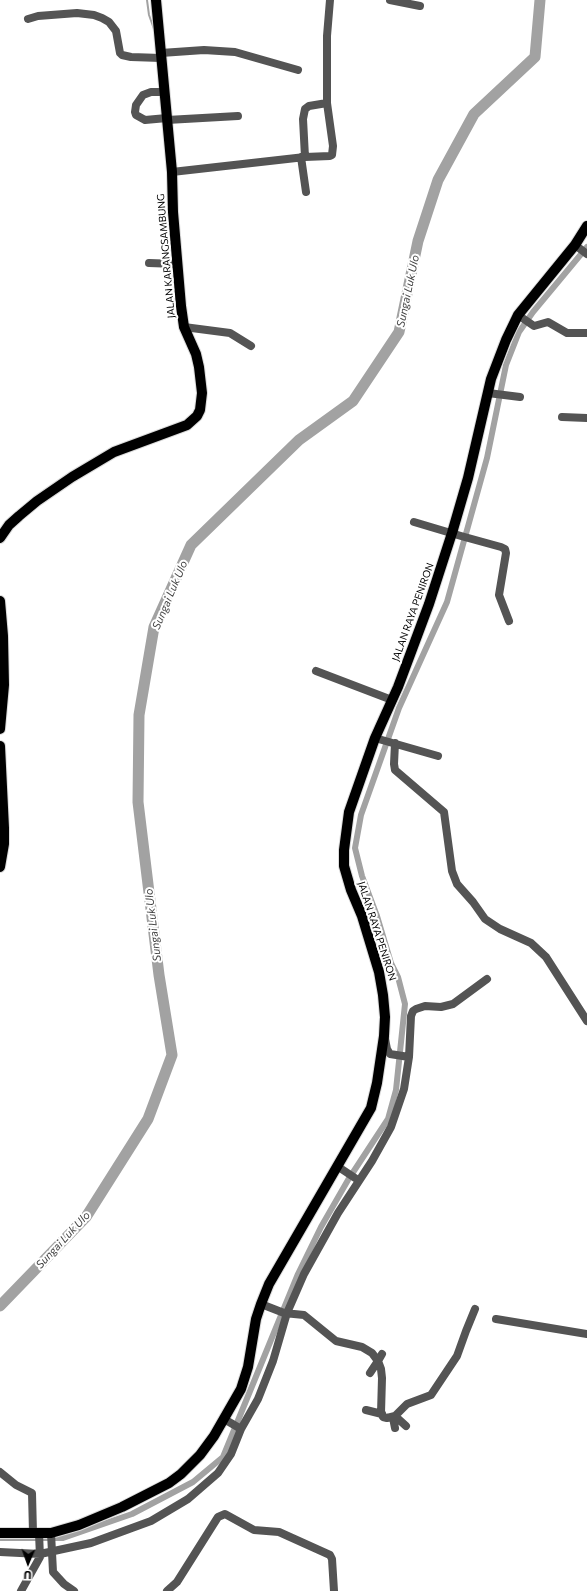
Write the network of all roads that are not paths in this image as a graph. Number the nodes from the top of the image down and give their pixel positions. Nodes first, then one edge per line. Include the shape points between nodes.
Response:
1 (156, 0) edge
2 (330, 0) edge
3 (390, 0) edge
4 (420, 6) dead end
5 (28, 19) dead end
6 (159, 56) junction
7 (298, 70) dead end
8 (160, 92) junction
9 (327, 103) junction
10 (238, 116) dead end
11 (166, 119) junction
12 (303, 157) junction
13 (172, 172) junction
14 (306, 192) dead end
15 (587, 226) edge
16 (581, 249) edge
17 (150, 263) dead end
18 (176, 264) junction
19 (522, 317) junction
20 (184, 327) junction
21 (587, 333) edge
22 (251, 346) dead end
23 (495, 394) junction
24 (520, 397) dead end
25 (562, 417) dead end
26 (587, 418) edge
27 (414, 522) dead end
28 (457, 535) junction
29 (0, 538) edge
30 (0, 601) edge
31 (509, 621) dead end
32 (316, 671) dead end
33 (392, 700) junction
34 (0, 729) edge
35 (380, 739) junction
36 (394, 742) junction
37 (0, 746) edge
38 (438, 756) dead end
39 (0, 868) edge
40 (487, 979) dead end
41 (584, 1012) edge
42 (587, 1021) edge
43 (384, 1036) junction
44 (406, 1057) junction
45 (341, 1168) junction
46 (357, 1179) junction
47 (261, 1304) junction
48 (475, 1309) dead end
49 (286, 1313) junction
50 (496, 1319) dead end
51 (587, 1334) edge
52 (380, 1358) junction
53 (370, 1373) dead end
54 (366, 1410) dead end
55 (382, 1414) junction
56 (394, 1417) junction
57 (226, 1420) junction
58 (406, 1426) dead end
59 (240, 1428) junction
60 (395, 1428) dead end
61 (0, 1472) edge
62 (0, 1533) edge
63 (37, 1534) junction
64 (51, 1534) junction
65 (53, 1550) junction
66 (40, 1551) junction
67 (0, 1552) edge
68 (21, 1591) edge
69 (74, 1591) edge
70 (167, 1591) edge
71 (334, 1591) edge

1 - 6 main road, JALAN KARANGSAMBUNG
2 - 9 street
3 - 4 street
5 - 6 street via 77,13 94,15 109,22 116,31 122,55
6 - 7 street via 204,50 235,52
6 - 8 main road, JALAN KARANGSAMBUNG
8 - 11 main road, JALAN KARANGSAMBUNG
8 - 11 street via 143,95 136,105 135,112 145,120
9 - 12 street via 305,109
9 - 12 street via 332,155
10 - 11 street
11 - 13 main road, JALAN KARANGSAMBUNG
12 - 13 street
12 - 14 street
13 - 18 main road, JALAN KARANGSAMBUNG
15 - 16 main road, JALAN RAYA PENIRON
16 - 19 main road, JALAN RAYA PENIRON
17 - 18 street
18 - 20 main road, JALAN KARANGSAMBUNG
19 - 21 street via 533,325 547,321 568,333
19 - 23 main road, JALAN RAYA PENIRON via 506,340 491,380
20 - 22 street via 230,334
20 - 29 main road, JALAN KARANGSAMBUNG via 199,367 201,401 197,416 178,429 114,452 72,477 19,516
23 - 24 street
23 - 28 main road, JALAN RAYA PENIRON via 468,478
25 - 26 street
27 - 28 street
28 - 31 street via 506,550 499,595
28 - 33 main road, JALAN RAYA PENIRON
30 - 34 main road via 4,678
32 - 33 street
33 - 35 main road, JALAN RAYA PENIRON
35 - 36 street
35 - 43 main road, JALAN RAYA PENIRON via 349,812 344,861 382,988
36 - 38 street
36 - 41 street via 395,770 444,812 455,882 485,919 531,943 546,957
37 - 39 main road via 4,828
40 - 44 street via 453,1004 416,1009 411,1016
41 - 42 street
43 - 44 street via 387,1051 392,1055
43 - 45 main road, JALAN RAYA PENIRON via 373,1103
44 - 46 street via 404,1089 391,1127
45 - 46 street
45 - 47 main road, JALAN RAYA PENIRON via 269,1284
46 - 49 street via 304,1274
47 - 49 street
47 - 57 main road, JALAN RAYA PENIRON via 248,1367
48 - 56 street via 457,1356 439,1386 431,1395 406,1404
49 - 52 street via 304,1315 336,1341 362,1347
49 - 59 street via 273,1361 258,1399
50 - 51 street
52 - 53 street
52 - 55 street
54 - 55 street
55 - 56 street via 387,1418
56 - 58 street
56 - 60 street
57 - 59 street
57 - 64 main road, JALAN RAYA PENIRON via 182,1474 114,1510
59 - 65 street via 231,1454 218,1473 188,1499 151,1521 90,1544
61 - 63 street via 16,1485 32,1493
62 - 63 main road, JALAN RAYA PENIRON
63 - 64 main road, JALAN RAYA PENIRON
63 - 66 street
64 - 65 street
65 - 66 street
65 - 69 street via 53,1572
66 - 67 street
66 - 68 street
70 - 71 street via 176,1582 218,1517 225,1514 254,1530 279,1532 330,1556

